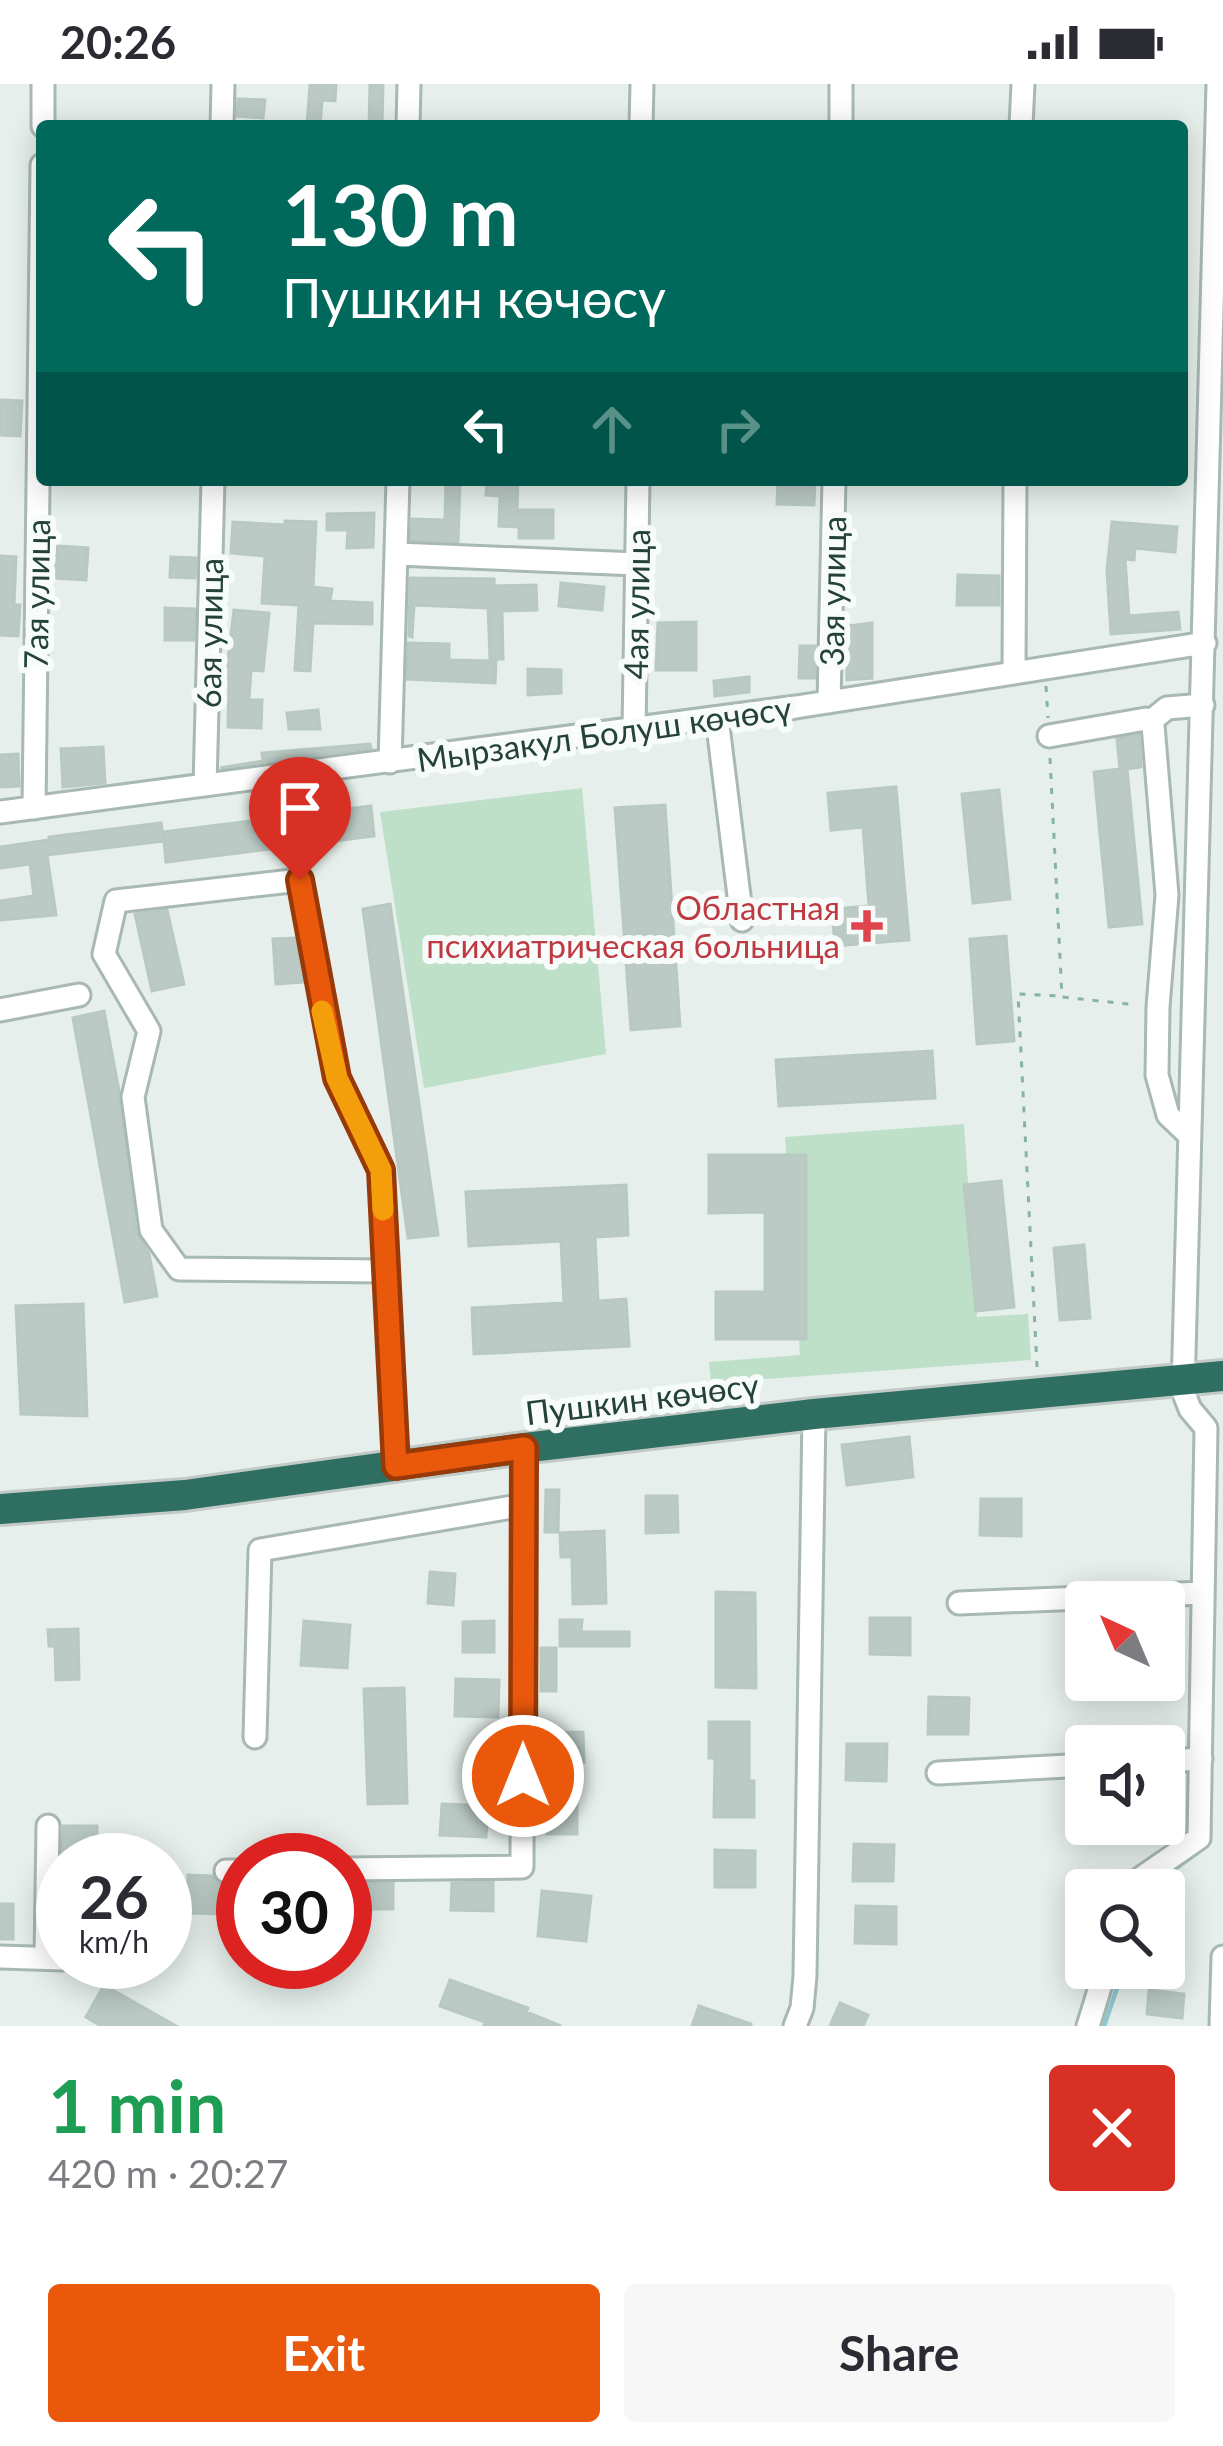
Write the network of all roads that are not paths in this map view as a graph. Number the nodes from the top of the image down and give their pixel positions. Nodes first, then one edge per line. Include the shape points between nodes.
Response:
1 (43, 84) edge
2 (223, 84) edge
3 (409, 84) edge
4 (642, 84) edge
5 (841, 84) edge
6 (1023, 84) edge
7 (1218, 84) edge
8 (43, 120) edge
9 (222, 120) edge
10 (408, 120) edge
11 (641, 120) edge
12 (841, 120) edge
13 (1021, 120) edge
14 (38, 486) edge
15 (213, 486) edge
16 (398, 486) edge
17 (638, 486) edge
18 (834, 486) edge
19 (1015, 486) edge
20 (397, 554) junction
21 (637, 564) junction
22 (1205, 643) junction
23 (1013, 673) junction
24 (829, 702) junction
25 (1203, 705) junction
26 (717, 718) junction
27 (1151, 721) junction
28 (634, 728) junction
29 (1049, 736) road end
30 (390, 762) junction
31 (205, 785) junction
32 (34, 808) junction
33 (0, 812) edge
34 (742, 920) dead end
35 (79, 995) dead end
36 (0, 1010) edge
37 (1190, 1136) junction
38 (385, 1271) junction
39 (1223, 1376) edge
40 (1184, 1382) junction
41 (814, 1414) junction
42 (524, 1448) junction
43 (396, 1466) junction
44 (524, 1505) junction
45 (0, 1509) edge
46 (1203, 1593) junction
47 (959, 1603) dead end
48 (255, 1737) dead end
49 (1201, 1759) junction
50 (1185, 1760) edge
51 (1065, 1767) edge
52 (938, 1773) dead end
53 (48, 1826) dead end
54 (48, 1833) edge
55 (372, 1869) edge
56 (1154, 1869) edge
57 (0, 1957) edge
58 (1223, 1957) edge
59 (36, 1958) edge
60 (1099, 1989) edge
61 (795, 2026) edge
62 (1088, 2026) edge
63 (1221, 2026) edge

1 - 8 street
2 - 9 street
3 - 10 street
4 - 11 street
5 - 12 street
6 - 13 street
7 - 22 street
14 - 32 street, 7ая улица
15 - 31 street, 6ая улица
16 - 20 street
17 - 21 street, 4ая улица
18 - 24 street, 3ая улица
19 - 23 street
20 - 21 street
20 - 30 street
21 - 28 street, 4ая улица
22 - 23 street, Мырзакул Болуш көчөсү
22 - 25 street
23 - 24 street, Мырзакул Болуш көчөсү
24 - 26 street, Мырзакул Болуш көчөсү
25 - 27 street via 1167,708
25 - 37 street
26 - 28 street, Мырзакул Болуш көчөсү
26 - 34 street
27 - 29 street
27 - 37 street via 1167,895 1157,1075 1168,1115
28 - 30 street, Мырзакул Болуш көчөсү
30 - 31 street, Мырзакул Болуш көчөсү
31 - 32 street, Мырзакул Болуш көчөсү
32 - 33 street, Мырзакул Болуш көчөсү
35 - 36 street
37 - 40 street
38 - 38 street via 381,1170 337,1078 300,880 116,901 104,954 149,1031 133,1097 151,1230 178,1269
38 - 43 street
39 - 40 highway, Пушкин көчөсү
40 - 41 highway, Пушкин көчөсү
40 - 46 street via 1190,1409 1206,1428
41 - 42 highway, Пушкин көчөсү
41 - 61 street via 805,1976
42 - 43 highway, Пушкин көчөсү
42 - 44 street
43 - 45 highway, Пушкин көчөсү via 185,1495
44 - 48 street via 260,1550
44 - 55 street via 522,1867
46 - 47 street
46 - 49 street
49 - 50 street
49 - 56 street via 1199,1838
51 - 52 street
53 - 54 street
57 - 59 street
58 - 63 street
60 - 62 street

